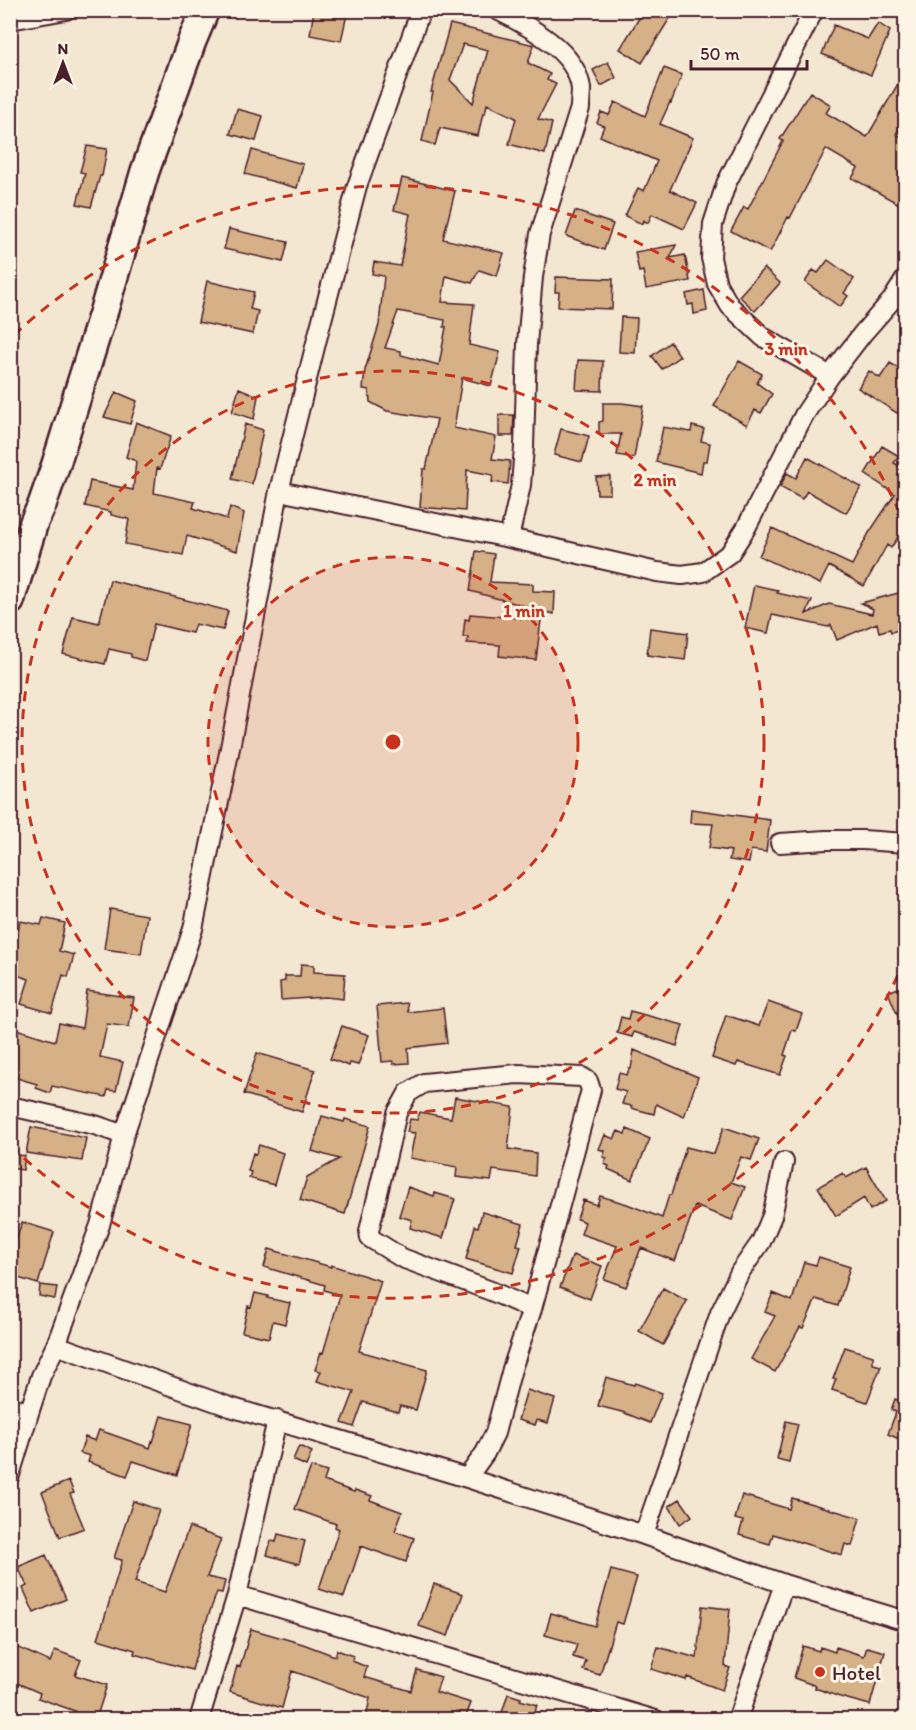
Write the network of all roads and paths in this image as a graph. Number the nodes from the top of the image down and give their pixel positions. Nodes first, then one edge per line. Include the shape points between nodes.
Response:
1 (66, 10) edge
2 (205, 10) edge
3 (421, 10) edge
4 (497, 10) edge
5 (814, 10) edge
6 (10, 20) edge
7 (906, 278) edge
8 (899, 305) edge
9 (830, 376) junction
10 (279, 491) junction
11 (509, 538) junction
12 (10, 601) edge
13 (780, 843) dead end
14 (906, 843) edge
15 (10, 1106) edge
16 (124, 1135) junction
17 (784, 1162) dead end
18 (532, 1309) junction
19 (56, 1345) junction
20 (10, 1406) edge
21 (29, 1413) junction
22 (277, 1420) junction
23 (10, 1474) edge
24 (467, 1478) junction
25 (644, 1535) junction
26 (784, 1584) junction
27 (237, 1595) junction
28 (906, 1622) edge
29 (199, 1719) edge
30 (656, 1719) edge
31 (737, 1719) edge

1 - 6 street
2 - 12 main road via 145,171
3 - 10 street via 357,186
4 - 11 street via 546,39 563,54 581,88 580,108 540,234 533,277 521,484
5 - 9 street via 726,184 713,224 711,258 717,284 730,306 763,337
7 - 8 street
8 - 9 street via 863,333
9 - 11 street via 804,415 730,554 703,572 657,572
10 - 11 street
10 - 16 street via 193,929
13 - 14 street
15 - 16 street
16 - 19 street via 100,1225
17 - 25 street via 761,1242 740,1272 720,1313
18 - 18 street via 591,1090 588,1081 582,1077 518,1074 424,1083 408,1093 397,1113 370,1238 402,1258
18 - 24 street via 495,1433
19 - 21 street
19 - 22 street
20 - 21 street
21 - 23 street
22 - 24 street
22 - 27 street
24 - 25 street
25 - 26 street
26 - 28 street
26 - 31 street
27 - 29 street
27 - 30 street

